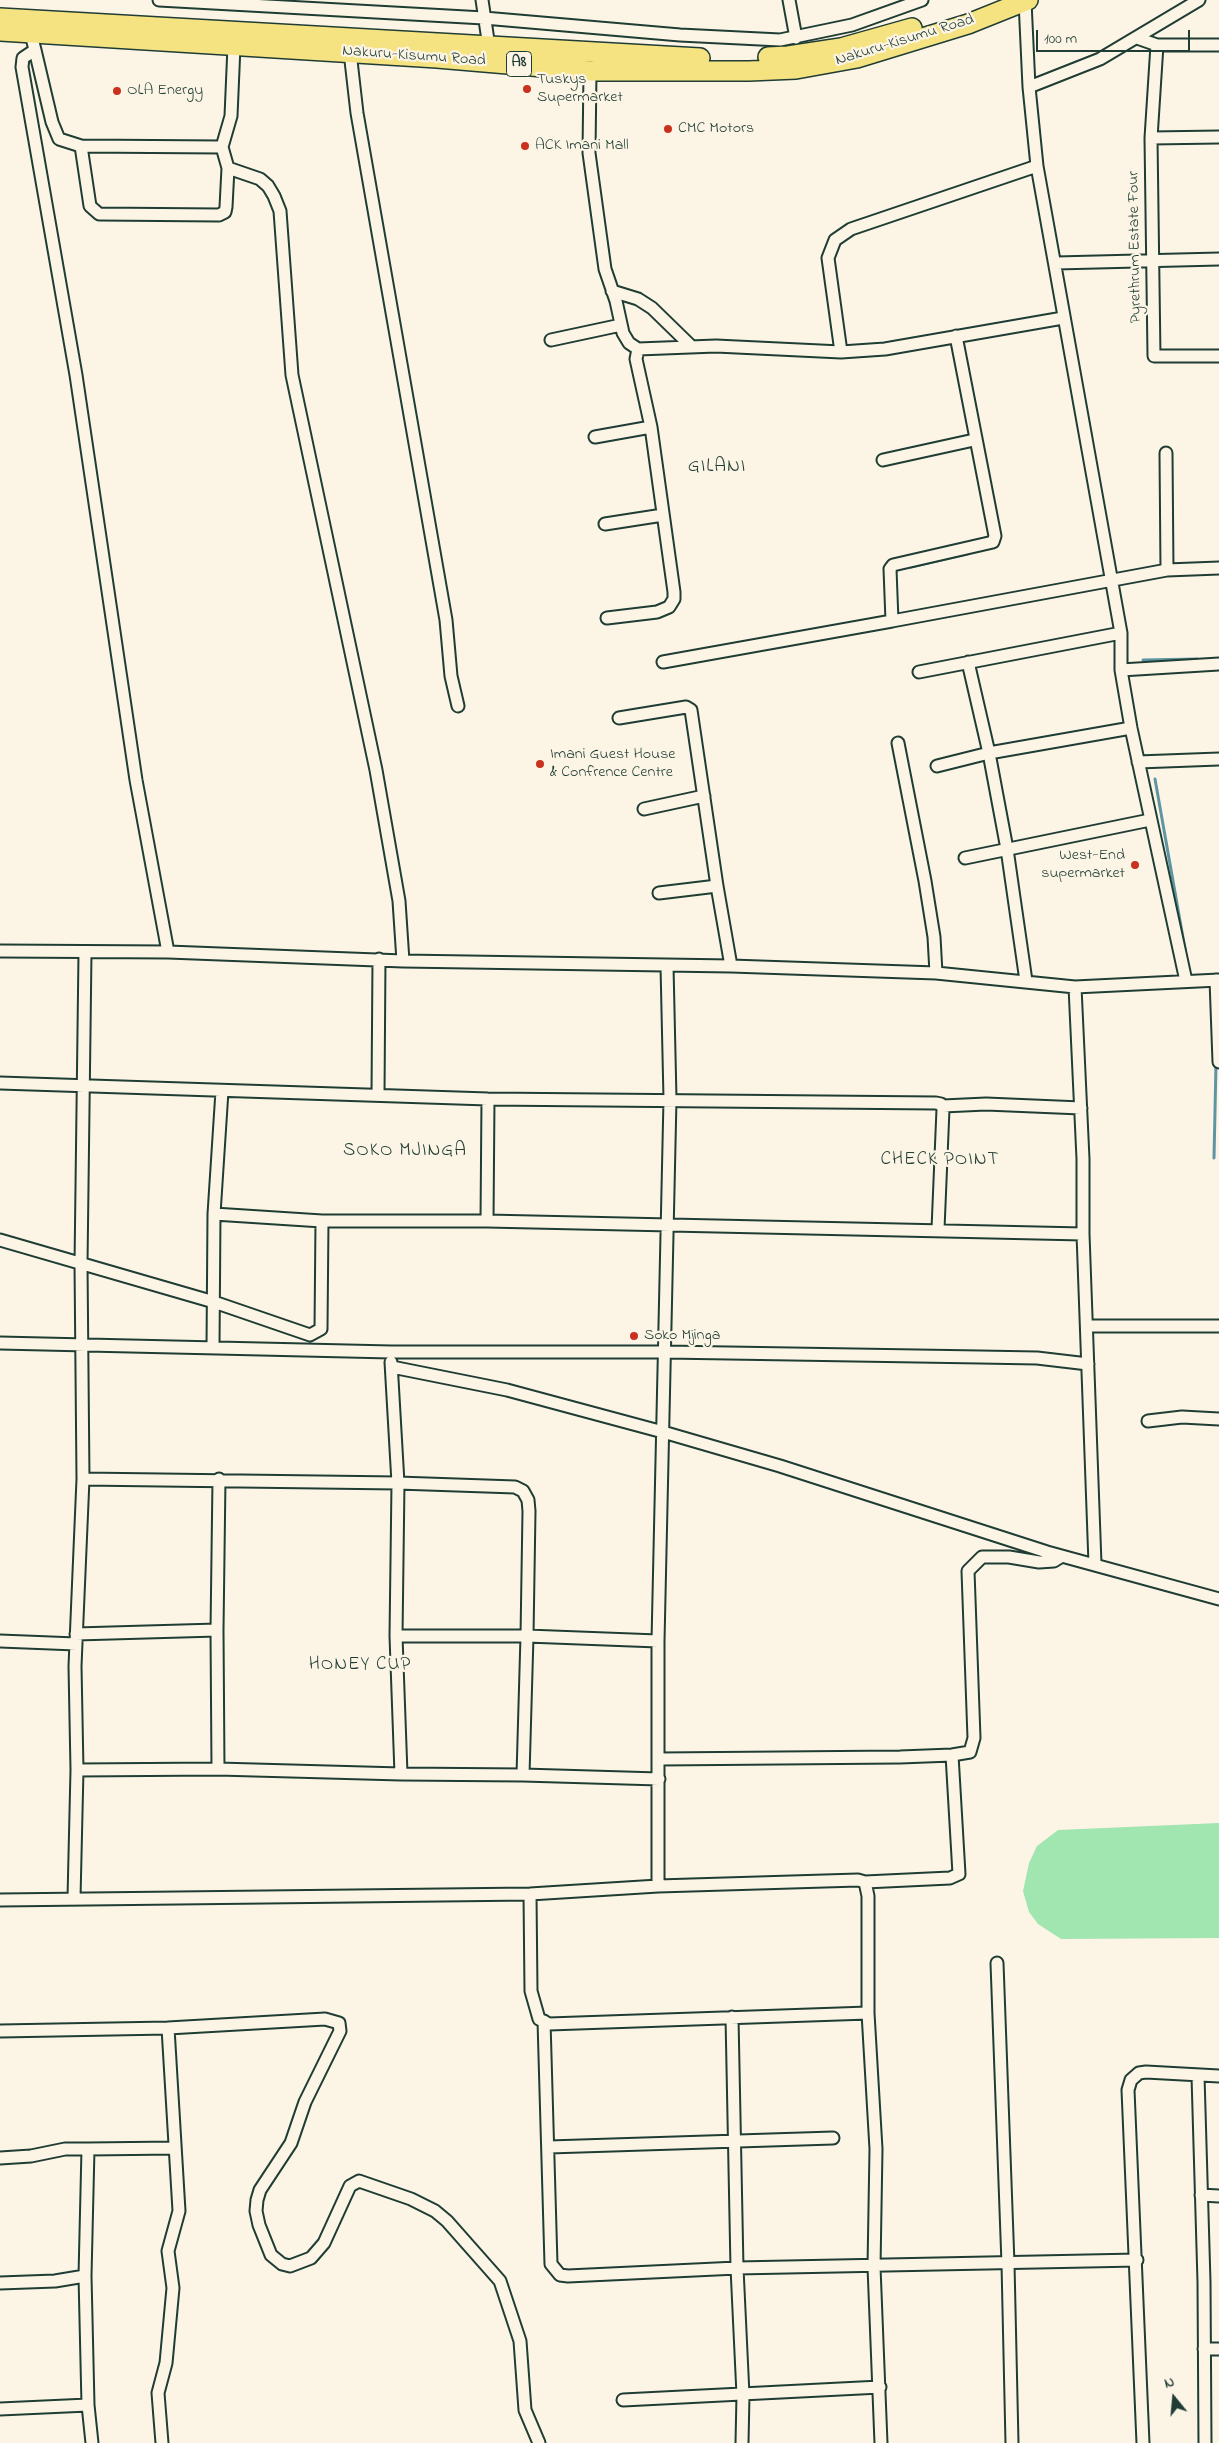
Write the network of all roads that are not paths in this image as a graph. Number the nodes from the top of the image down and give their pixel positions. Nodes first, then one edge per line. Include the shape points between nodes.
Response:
1 (159, 0) edge
2 (482, 0) edge
3 (790, 0) edge
4 (922, 0) edge
5 (994, 0) edge
6 (1199, 0) edge
7 (1026, 1) edge
8 (0, 18) edge
9 (484, 18) junction
10 (0, 31) edge
11 (796, 38) junction
12 (1137, 38) junction
13 (33, 41) junction
14 (1157, 45) junction
15 (1219, 45) edge
16 (234, 46) junction
17 (489, 47) junction
18 (350, 52) junction
19 (590, 71) junction
20 (1029, 87) junction
21 (1219, 136) edge
22 (1151, 138) junction
23 (81, 146) junction
24 (222, 147) junction
25 (1037, 166) junction
26 (228, 168) junction
27 (1219, 259) edge
28 (1153, 261) junction
29 (1056, 263) junction
30 (612, 291) junction
31 (1063, 318) junction
32 (621, 325) junction
33 (956, 336) junction
34 (551, 340) dead end
35 (692, 347) junction
36 (638, 349) junction
37 (841, 352) junction
38 (1219, 356) edge
39 (651, 427) junction
40 (595, 437) dead end
41 (974, 440) junction
42 (1166, 453) dead end
43 (883, 460) dead end
44 (664, 515) junction
45 (605, 524) dead end
46 (1219, 568) edge
47 (1166, 570) junction
48 (1110, 580) junction
49 (607, 618) dead end
50 (892, 621) junction
51 (1121, 633) junction
52 (663, 662) dead end
53 (968, 662) junction
54 (1219, 664) edge
55 (1121, 670) junction
56 (919, 672) dead end
57 (458, 706) dead end
58 (619, 718) dead end
59 (1131, 728) junction
60 (898, 743) dead end
61 (989, 753) junction
62 (1219, 759) edge
63 (1138, 762) junction
64 (937, 766) dead end
65 (704, 796) junction
66 (644, 809) dead end
67 (1150, 820) junction
68 (1007, 849) junction
69 (965, 858) dead end
70 (717, 886) junction
71 (659, 893) dead end
72 (0, 951) edge
73 (168, 952) junction
74 (85, 953) junction
75 (379, 959) junction
76 (403, 961) junction
77 (667, 966) junction
78 (731, 966) junction
79 (936, 973) junction
80 (1218, 980) edge
81 (1026, 981) junction
82 (1186, 981) junction
83 (1075, 987) junction
84 (1219, 1062) edge
85 (0, 1083) edge
86 (85, 1084) junction
87 (222, 1091) junction
88 (378, 1095) junction
89 (488, 1099) junction
90 (670, 1099) junction
91 (942, 1106) junction
92 (1081, 1108) junction
93 (214, 1214) junction
94 (322, 1221) junction
95 (487, 1221) junction
96 (667, 1226) junction
97 (938, 1230) junction
98 (1083, 1234) junction
99 (0, 1240) edge
100 (81, 1264) junction
101 (214, 1302) junction
102 (1088, 1326) junction
103 (1219, 1326) edge
104 (0, 1343) edge
105 (81, 1344) junction
106 (213, 1347) junction
107 (391, 1352) junction
108 (666, 1352) junction
109 (1088, 1364) junction
110 (392, 1367) junction
111 (1219, 1419) edge
112 (1148, 1421) dead end
113 (663, 1432) junction
114 (83, 1479) junction
115 (219, 1479) junction
116 (398, 1483) junction
117 (1062, 1556) junction
118 (1095, 1564) junction
119 (1219, 1599) edge
120 (217, 1630) junction
121 (396, 1636) junction
122 (527, 1636) junction
123 (76, 1639) junction
124 (0, 1641) edge
125 (658, 1641) junction
126 (952, 1755) junction
127 (659, 1759) junction
128 (218, 1769) junction
129 (77, 1770) junction
130 (401, 1774) junction
131 (522, 1775) junction
132 (659, 1779) junction
133 (865, 1882) junction
134 (658, 1886) junction
135 (530, 1894) junction
136 (74, 1898) junction
137 (0, 1900) edge
138 (997, 1963) dead end
139 (868, 2013) junction
140 (732, 2017) junction
141 (544, 2021) junction
142 (168, 2028) junction
143 (0, 2031) edge
144 (1198, 2076) junction
145 (1219, 2076) edge
146 (833, 2138) dead end
147 (733, 2142) junction
148 (548, 2147) junction
149 (175, 2148) junction
150 (88, 2150) junction
151 (0, 2158) edge
152 (1201, 2195) junction
153 (1219, 2196) edge
154 (1137, 2260) junction
155 (1008, 2264) junction
156 (874, 2267) junction
157 (737, 2268) junction
158 (85, 2276) junction
159 (0, 2283) edge
160 (1204, 2349) junction
161 (1219, 2350) edge
162 (880, 2387) junction
163 (743, 2394) junction
164 (623, 2400) dead end
165 (88, 2405) junction
166 (0, 2409) edge
167 (92, 2443) edge
168 (162, 2443) edge
169 (539, 2443) edge
170 (742, 2443) edge
171 (881, 2443) edge
172 (1012, 2443) edge
173 (1143, 2443) edge
174 (1205, 2443) edge

1 - 9 street
2 - 9 street
3 - 11 street
4 - 11 street via 852,25
5 - 17 highway, Nakuru-Kisumu Road / A8 via 864,43 788,56 679,58
6 - 12 street
7 - 19 highway, Nakuru-Kisumu Road / A8 via 968,24 825,65 796,69
7 - 20 street
8 - 17 highway, Nakuru-Kisumu Road / A8
9 - 11 street via 755,40
9 - 17 street
10 - 13 highway, Nakuru-Kisumu Road / A8
12 - 14 street
12 - 20 street via 1100,59
13 - 16 highway, Nakuru-Kisumu Road / A8
13 - 23 street via 56,133 59,139
13 - 73 street via 23,58 22,67 76,375 136,780
14 - 15 street
14 - 22 street, Pyrethrum Estate Four
16 - 18 highway, Nakuru-Kisumu Road / A8
16 - 24 street via 231,116
18 - 19 highway, Nakuru-Kisumu Road / A8
18 - 57 street via 357,113
19 - 30 street via 588,153 605,268
20 - 25 street
21 - 22 street
22 - 28 street, Pyrethrum Estate Four
23 - 24 street
23 - 26 street via 90,206 99,214 219,215 226,207
24 - 26 street
25 - 29 street
25 - 37 street via 851,229 835,240 828,258
26 - 76 street via 260,179 268,186 280,212 292,375 376,770 399,901
27 - 28 street
28 - 29 street
28 - 38 street, Pyrethrum Estate Four via 1154,356
29 - 31 street
30 - 32 street
30 - 35 street via 638,299 652,308
31 - 33 street
31 - 48 street
32 - 34 street
32 - 36 street via 626,340
33 - 37 street via 885,349
33 - 41 street
35 - 36 street
35 - 37 street
36 - 39 street via 636,359
39 - 40 street
39 - 44 street
41 - 43 street
41 - 50 street via 995,536 993,542 893,565 890,570
42 - 47 street
44 - 45 street
44 - 49 street via 674,600 669,607 657,612
46 - 47 street
47 - 48 street
48 - 50 street
48 - 51 street
50 - 52 street
51 - 53 street
51 - 55 street
53 - 56 street
53 - 61 street
54 - 55 street
55 - 59 street
58 - 65 street via 686,707 691,710
59 - 61 street
59 - 63 street
60 - 79 street via 925,881
61 - 64 street
61 - 68 street
62 - 63 street
63 - 67 street
65 - 66 street
65 - 70 street
67 - 68 street
67 - 82 street
68 - 69 street
68 - 81 street
70 - 71 street
70 - 78 street
72 - 74 street
73 - 74 street
73 - 75 street
74 - 86 street
75 - 76 street
75 - 88 street
76 - 77 street
77 - 78 street
77 - 90 street
78 - 79 street
79 - 81 street
80 - 82 street
80 - 84 street
81 - 83 street
82 - 83 street
83 - 92 street
85 - 86 street
86 - 87 street
86 - 100 street
87 - 88 street
87 - 93 street
88 - 89 street
89 - 90 street
89 - 95 street
90 - 91 street via 927,1102
90 - 96 street
91 - 92 street via 986,1104
91 - 97 street
92 - 98 street
93 - 94 street
93 - 101 street
94 - 95 street
94 - 101 street via 321,1329 310,1335
95 - 96 street
96 - 97 street
96 - 108 street
97 - 98 street
98 - 102 street
99 - 100 street
100 - 101 street
100 - 105 street
101 - 106 street
102 - 103 street
102 - 109 street
104 - 105 street
105 - 106 street
105 - 114 street
106 - 107 street
107 - 108 street
107 - 110 street
108 - 109 street via 1037,1358
108 - 113 street
109 - 118 street
110 - 113 street via 507,1390
110 - 116 street
111 - 112 street via 1182,1417
113 - 117 street
113 - 125 street
114 - 115 street
114 - 123 street
115 - 116 street
115 - 120 street
116 - 121 street
116 - 122 street via 505,1485 524,1491 529,1511
117 - 118 street
117 - 126 street via 1054,1561 1039,1562 982,1557 968,1571 974,1738 970,1752
118 - 119 street
120 - 123 street
120 - 128 street
121 - 122 street
121 - 130 street
122 - 125 street
122 - 131 street
123 - 124 street
123 - 129 street
125 - 127 street
126 - 127 street
126 - 133 street via 958,1874 950,1878
127 - 132 street
128 - 129 street
128 - 130 street
129 - 136 street
130 - 131 street
131 - 132 street
132 - 134 street
133 - 134 street
133 - 139 street via 868,1896
134 - 135 street
135 - 136 street
135 - 141 street via 531,1992 539,2019
136 - 137 street
138 - 155 street
139 - 140 street
139 - 156 street via 876,2149
140 - 141 street via 549,2024
140 - 147 street
141 - 148 street
142 - 143 street
142 - 149 street
142 - 169 street via 325,2019 339,2023 340,2031 291,2142 256,2200 259,2225 271,2255 290,2266 311,2258 324,2243 350,2186 359,2181 435,2211 447,2220 500,2281 520,2341 525,2410
144 - 145 street
144 - 152 street
144 - 154 street via 1146,2072 1131,2080 1128,2090
146 - 147 street
147 - 148 street
147 - 157 street
148 - 157 street via 552,2264 560,2274
149 - 150 street
149 - 168 street via 179,2211 168,2251 173,2288 166,2363 158,2394
150 - 151 street via 65,2149
150 - 158 street
152 - 153 street
152 - 160 street
154 - 155 street
154 - 173 street
155 - 156 street
155 - 172 street
156 - 157 street
156 - 162 street
157 - 163 street
158 - 159 street via 55,2281
158 - 165 street
160 - 161 street
160 - 174 street
162 - 163 street
162 - 171 street
163 - 164 street
163 - 170 street
165 - 166 street
165 - 167 street

